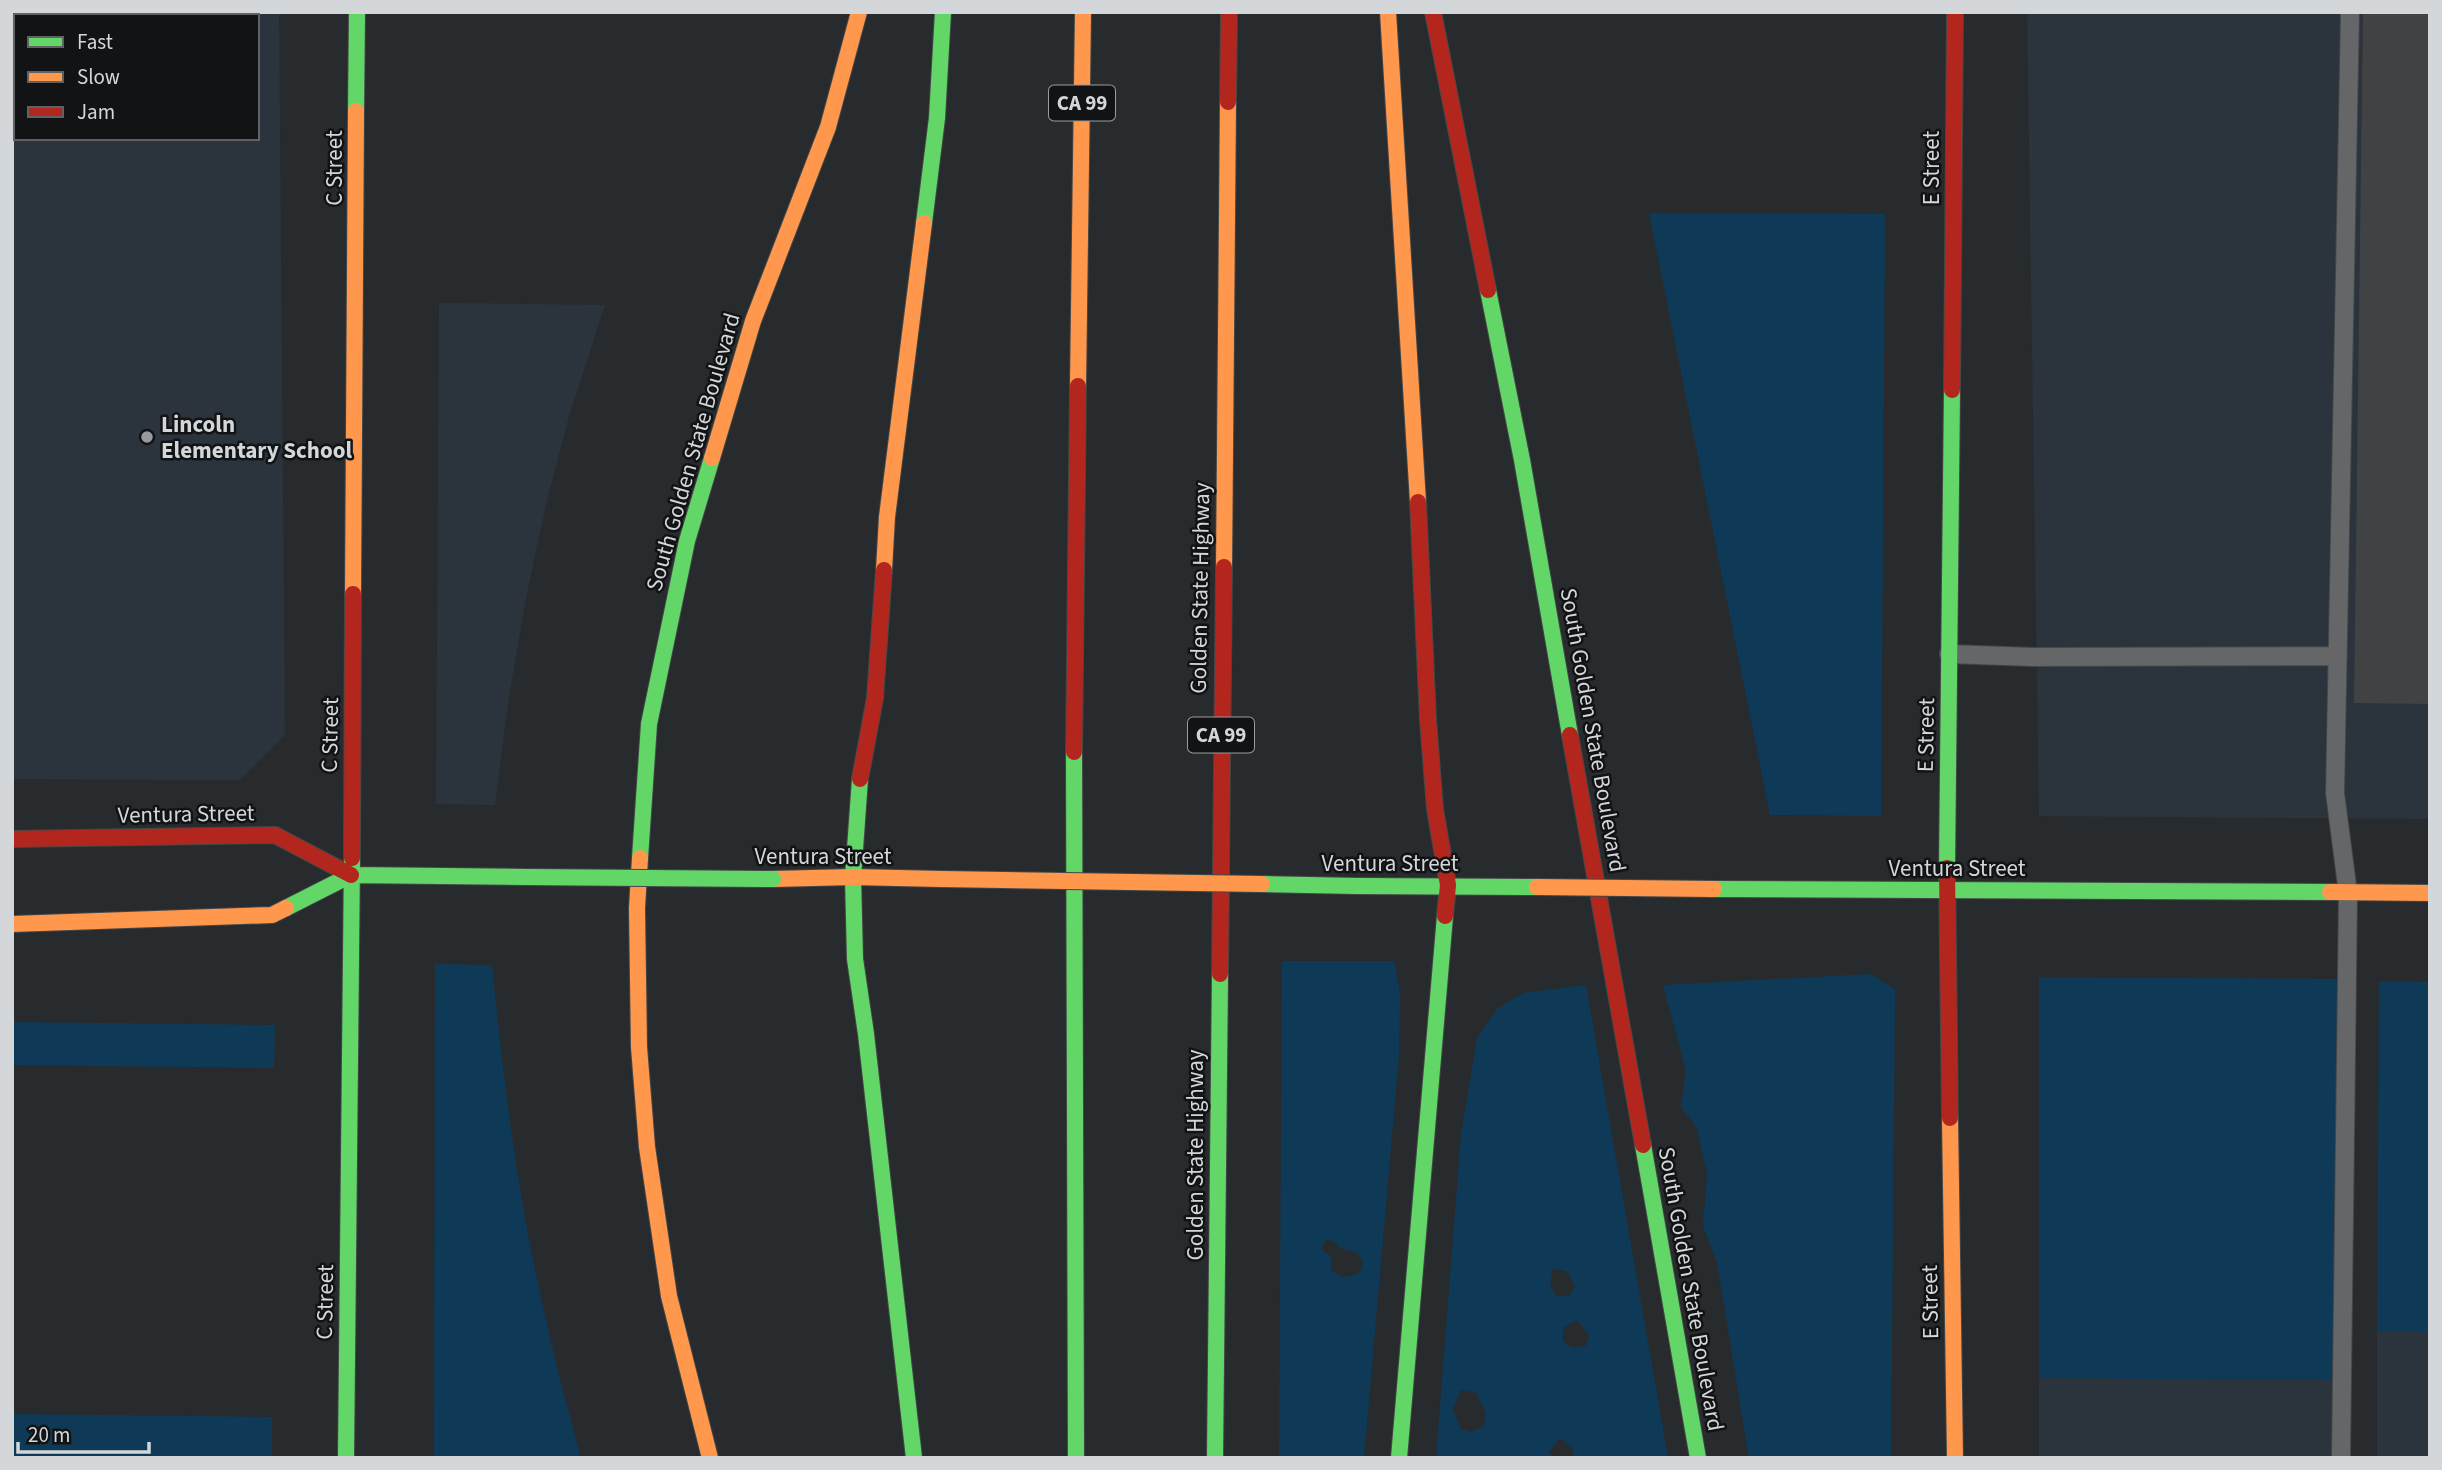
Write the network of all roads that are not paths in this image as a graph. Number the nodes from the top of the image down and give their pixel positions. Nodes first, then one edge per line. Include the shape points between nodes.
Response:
1 (357, 12) edge
2 (859, 12) edge
3 (943, 12) edge
4 (1083, 12) edge
5 (1230, 12) edge
6 (1388, 12) edge
7 (1433, 12) edge
8 (1955, 12) edge
9 (2350, 12) edge
10 (1949, 654) junction
11 (2338, 656) junction
12 (12, 839) edge
13 (351, 875) junction
14 (853, 877) junction
15 (1448, 885) junction
16 (1947, 891) junction
17 (2348, 893) junction
18 (2430, 893) edge
19 (12, 924) edge
20 (346, 1458) edge
21 (710, 1458) edge
22 (914, 1458) edge
23 (1076, 1458) edge
24 (1215, 1458) edge
25 (1399, 1458) edge
26 (1698, 1458) edge
27 (1955, 1458) edge
28 (2341, 1458) edge

1 - 13 main road, C Street
2 - 21 main road, South Golden State Boulevard via 828,127 753,321 687,541 649,724 637,908 639,1047 646,1135 669,1296
3 - 14 main road via 937,118 887,517 875,698 859,792
4 - 23 main road, CA 99 via 1074,747
5 - 24 main road, Golden State Highway / CA 99
6 - 15 main road via 1428,720 1435,809
7 - 26 main road, South Golden State Boulevard via 1522,460
8 - 10 main road, E Street
9 - 11 lane
10 - 11 lane
10 - 16 main road, E Street
11 - 17 lane via 2335,793
12 - 13 main road, Ventura Street via 275,835
13 - 14 main road, Ventura Street, bridge
13 - 19 main road, Ventura Street via 272,915
13 - 20 main road, C Street
14 - 15 main road, Ventura Street, bridge
14 - 22 main road via 855,959
15 - 16 main road, Ventura Street, bridge
15 - 25 main road
16 - 17 main road, Ventura Street
16 - 27 main road, E Street
17 - 18 main road, Ventura Street
17 - 28 lane

